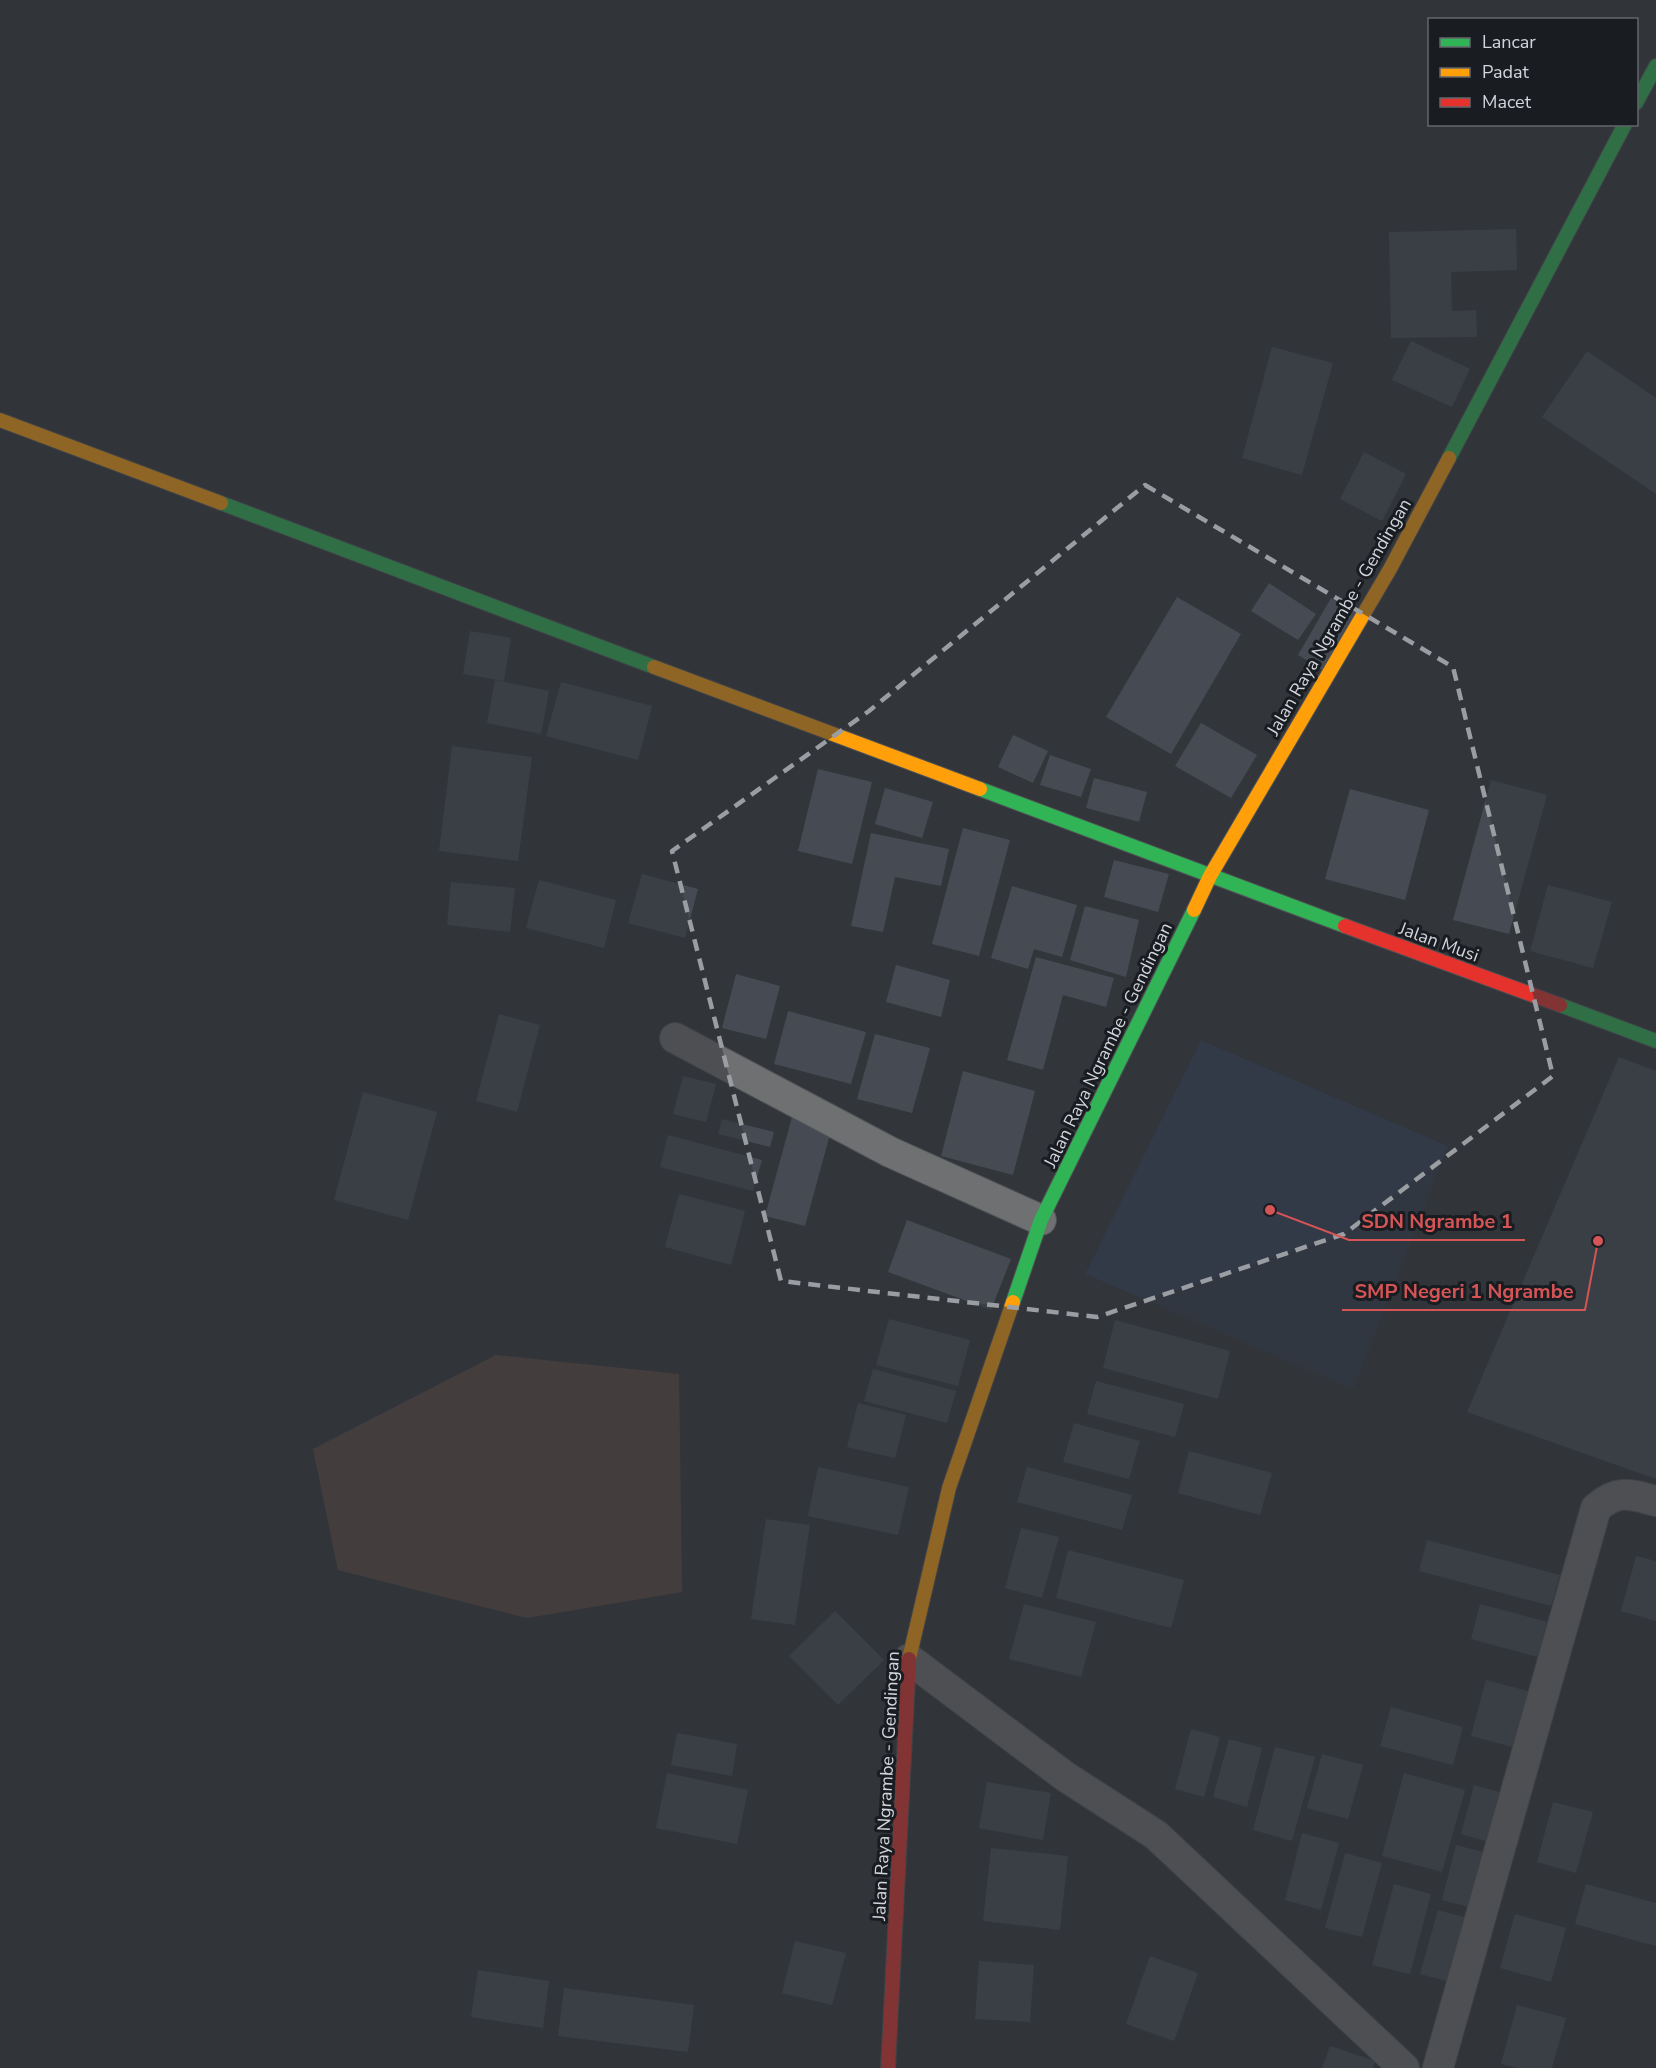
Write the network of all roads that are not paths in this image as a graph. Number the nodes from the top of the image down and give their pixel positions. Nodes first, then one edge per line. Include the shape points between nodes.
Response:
1 (1656, 66) edge
2 (1638, 99) edge
3 (1624, 126) edge
4 (0, 420) edge
5 (1210, 876) junction
6 (675, 1038) dead end
7 (1656, 1041) edge
8 (1041, 1220) junction
9 (1656, 1501) edge
10 (909, 1659) junction
11 (888, 2068) edge
12 (1404, 2068) edge
13 (1438, 2068) edge

1 - 2 main road
3 - 5 main road, Jalan Raya Ngrambe - Gendingan via 1390,569
4 - 5 main road, Jalan Musi
5 - 7 main road, Jalan Musi
5 - 8 main road, Jalan Raya Ngrambe - Gendingan
6 - 8 street via 890,1152
8 - 10 main road, Jalan Raya Ngrambe - Gendingan via 949,1488
9 - 13 street via 1632,1495 1610,1496 1596,1508
10 - 11 main road, Jalan Raya Ngrambe - Gendingan
10 - 12 street via 1066,1778 1156,1835

